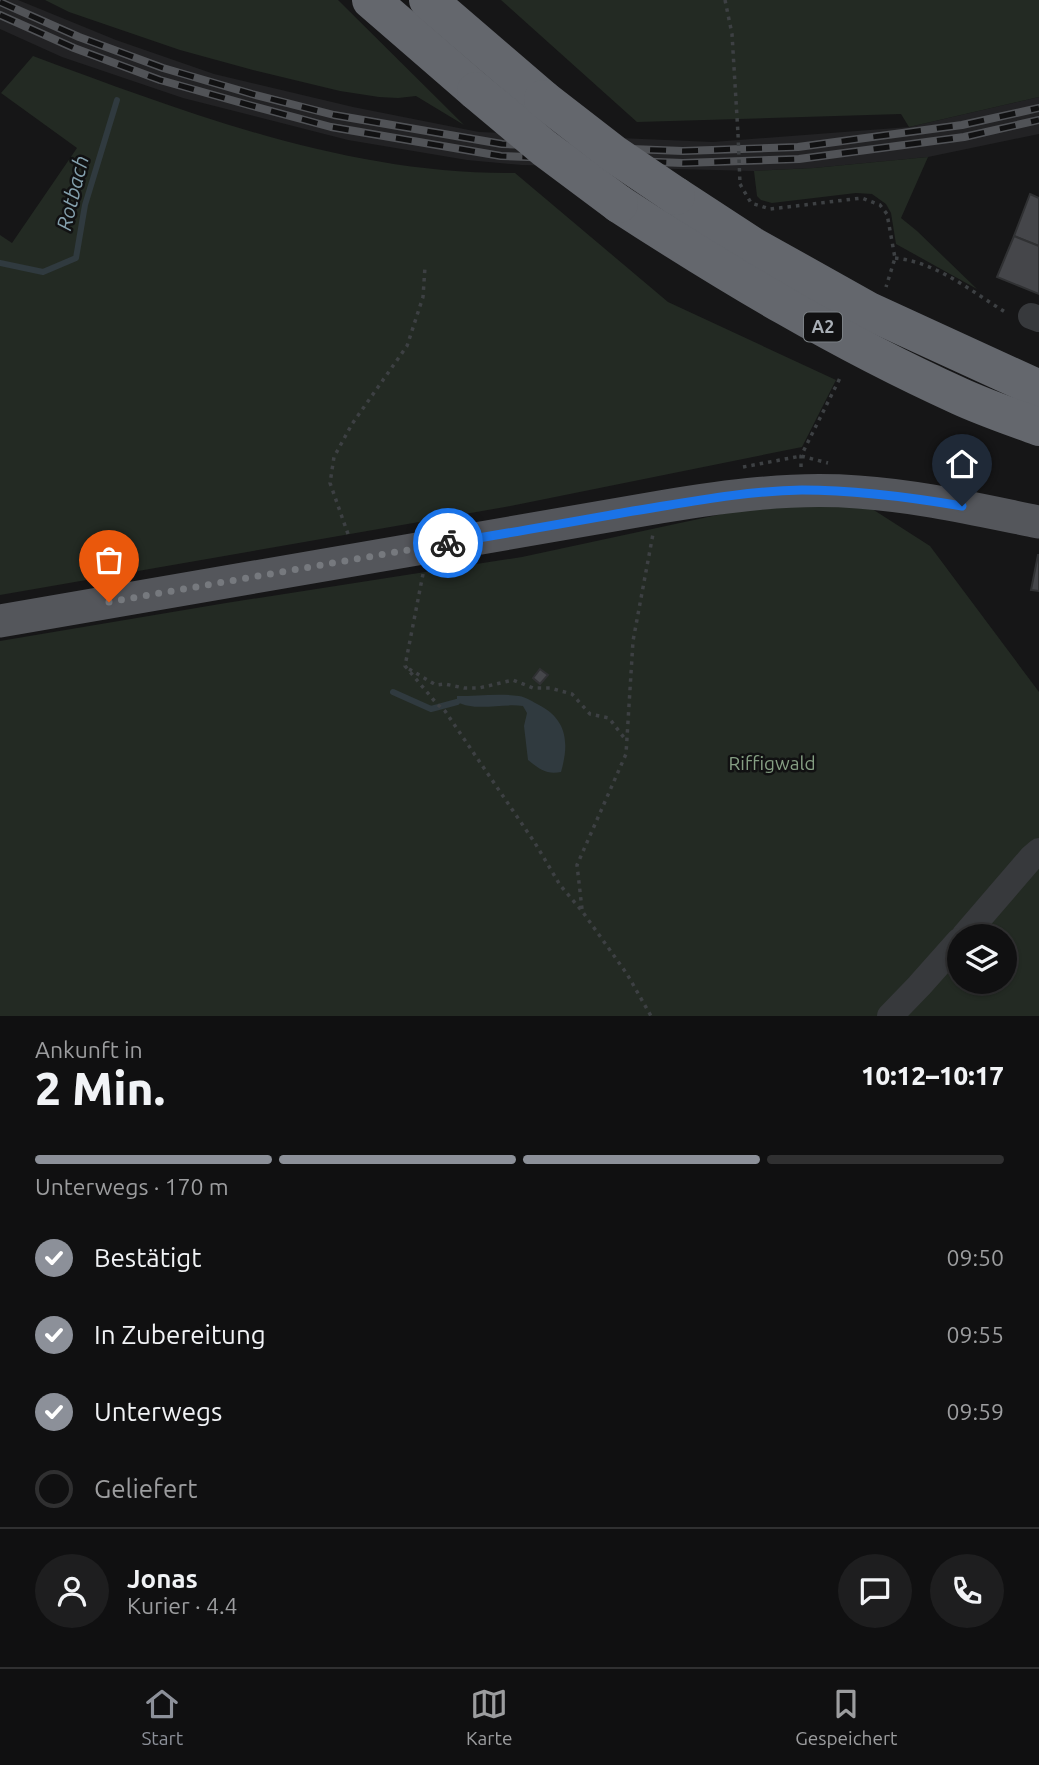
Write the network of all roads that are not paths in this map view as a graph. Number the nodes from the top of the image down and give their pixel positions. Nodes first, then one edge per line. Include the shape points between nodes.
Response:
1 (371, 0) edge
2 (428, 0) edge
3 (1039, 388) edge
4 (1039, 427) edge
5 (1039, 522) edge
6 (0, 621) edge
7 (1039, 851) edge
8 (974, 924) edge
9 (947, 955) edge
10 (890, 1016) edge

1 - 4 highway, A2, bridge via 544,148 702,258 846,340 961,397
2 - 3 highway, A2, bridge via 614,154 751,245 869,311
5 - 6 main road via 893,495 799,490 742,495
7 - 8 street
9 - 10 street

